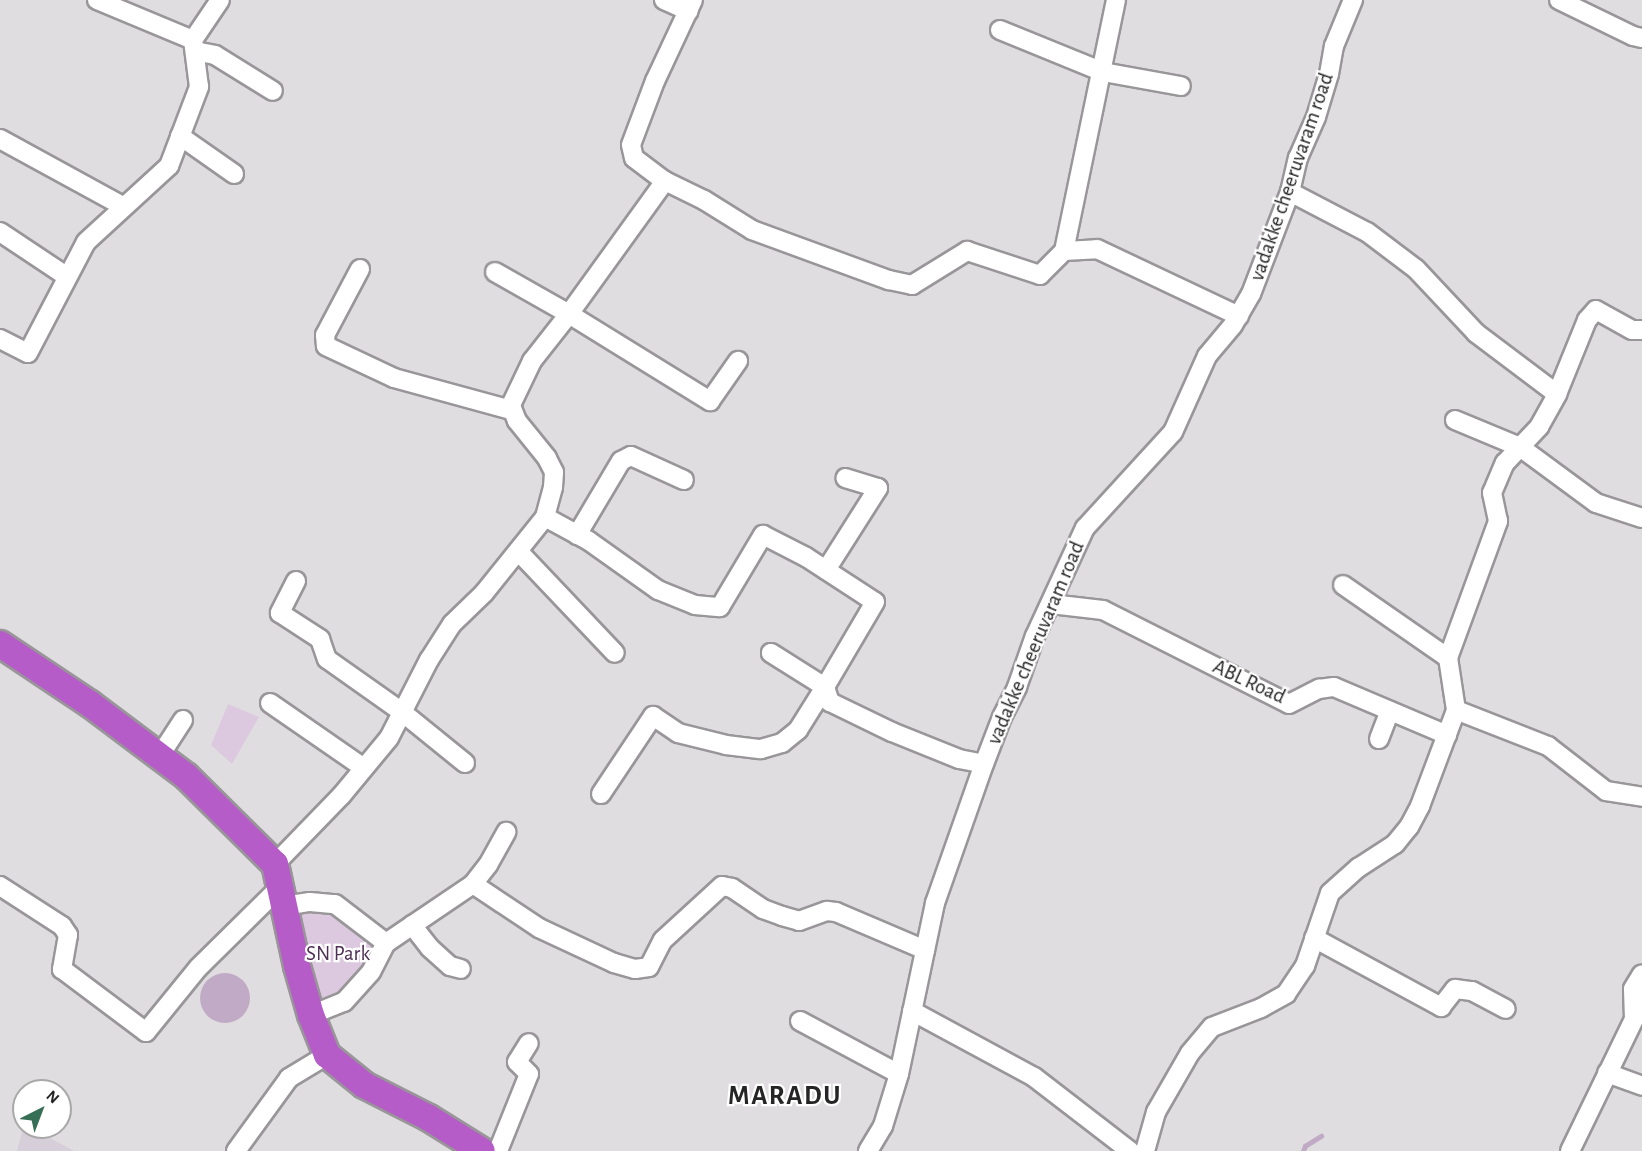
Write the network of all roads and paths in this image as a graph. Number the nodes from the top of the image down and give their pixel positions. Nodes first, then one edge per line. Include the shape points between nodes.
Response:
1 (97, 0) edge
2 (220, 0) edge
3 (664, 0) edge
4 (1116, 0) edge
5 (1353, 0) edge
6 (1560, 0) edge
7 (691, 6) edge
8 (999, 30) dead end
9 (1642, 38) edge
10 (194, 45) junction
11 (1103, 72) junction
12 (1181, 86) dead end
13 (273, 91) dead end
14 (180, 136) junction
15 (0, 139) edge
16 (234, 174) dead end
17 (665, 181) junction
18 (1290, 192) junction
19 (124, 207) junction
20 (0, 232) edge
21 (1064, 251) junction
22 (360, 269) dead end
23 (495, 272) dead end
24 (66, 276) junction
25 (569, 314) junction
26 (1239, 316) junction
27 (1642, 330) edge
28 (0, 339) edge
29 (738, 361) dead end
30 (1557, 394) junction
31 (511, 410) junction
32 (1455, 420) dead end
33 (1520, 447) junction
34 (844, 478) dead end
35 (684, 480) dead end
36 (545, 517) junction
37 (1642, 518) edge
38 (577, 535) junction
39 (519, 552) junction
40 (826, 570) junction
41 (296, 581) dead end
42 (1343, 585) dead end
43 (1051, 604) junction
44 (0, 644) edge
45 (615, 653) dead end
46 (771, 653) dead end
47 (1448, 658) junction
48 (825, 687) junction
49 (270, 703) dead end
50 (1456, 710) junction
51 (1390, 711) junction
52 (402, 712) junction
53 (183, 720) dead end
54 (1447, 735) junction
55 (1379, 739) dead end
56 (159, 757) junction
57 (465, 764) dead end
58 (984, 764) junction
59 (364, 768) junction
60 (601, 794) dead end
61 (1642, 797) edge
62 (506, 832) dead end
63 (473, 884) junction
64 (0, 886) edge
65 (280, 886) junction
66 (412, 925) junction
67 (1314, 938) junction
68 (386, 943) junction
69 (925, 950) junction
70 (461, 969) dead end
71 (1642, 974) edge
72 (1506, 1009) dead end
73 (912, 1011) junction
74 (310, 1015) junction
75 (800, 1021) dead end
76 (529, 1043) dead end
77 (327, 1055) junction
78 (1607, 1073) junction
79 (899, 1074) junction
80 (1642, 1086) edge
81 (236, 1151) edge
82 (482, 1151) edge
83 (498, 1151) edge
84 (868, 1151) edge
85 (1130, 1151) edge
86 (1145, 1151) edge
87 (1570, 1151) edge

1 - 10 street
2 - 10 street
3 - 7 street
4 - 11 street
5 - 18 street, vadakke cheeruvaram road via 1334,46 1329,74 1298,158
6 - 9 street
7 - 17 street via 655,81 631,145 634,158
8 - 11 street
10 - 13 street
10 - 14 street via 199,87
11 - 12 street
11 - 21 street
14 - 16 street
14 - 19 street via 169,166
15 - 19 street
17 - 21 street via 752,230 912,285 966,251 1040,274
17 - 25 street
18 - 26 street, vadakke cheeruvaram road via 1268,255
18 - 30 street via 1367,232 1416,269 1476,333
19 - 24 street via 86,242
20 - 24 street
21 - 26 street via 1097,249
22 - 31 street via 326,335 326,346 394,378
23 - 25 street
24 - 28 street via 28,353
25 - 29 street via 710,401
25 - 31 street via 532,361
26 - 43 street, vadakke cheeruvaram road via 1207,356 1173,432 1085,528
27 - 30 street via 1632,330 1596,310 1587,320
30 - 33 street via 1539,427
31 - 36 street via 554,472
32 - 33 street
33 - 37 street via 1596,503
33 - 47 street via 1505,463 1492,493 1498,521
34 - 40 street via 878,488
35 - 38 street via 631,456 621,461
36 - 38 street
36 - 39 street
38 - 40 street via 658,590 695,605 720,607 763,535
39 - 45 street
39 - 52 street via 452,624
40 - 48 street via 874,603
41 - 52 street via 280,613 320,639 327,659
42 - 47 street
43 - 51 street, ABL Road via 1103,610 1289,704 1319,689 1334,687
43 - 58 street, vadakke cheeruvaram road
44 - 56 highway via 90,704
46 - 48 street, vadakke cheeruvaram road
47 - 50 street
48 - 58 street, vadakke cheeruvaram road via 830,702 959,759
48 - 60 street via 798,730 782,743 761,748 726,745 678,733 653,716
49 - 59 street
50 - 54 street
50 - 61 street via 1548,746 1606,790
51 - 54 street, ABL Road
51 - 55 street
52 - 57 street
52 - 59 street via 389,738
53 - 56 street
54 - 67 street via 1420,806 1395,844 1351,873 1330,893
56 - 65 highway via 186,777 226,819
58 - 69 street via 935,903
59 - 65 street
62 - 63 street
63 - 66 street
63 - 69 street via 539,928 635,969 649,967 663,940 722,886 782,916 799,921 827,911 836,912
64 - 65 street via 62,926 68,934 62,969 146,1032 198,969
65 - 68 street via 310,902 335,904
65 - 74 highway
66 - 68 street
66 - 70 street via 450,966
67 - 72 street via 1441,1007 1455,989 1472,991
67 - 86 street via 1305,966 1286,994 1262,1008 1212,1027 1190,1053 1156,1112
68 - 74 street via 359,987 344,1002
69 - 73 street
71 - 78 street via 1633,989 1634,1019
73 - 79 street
73 - 85 street via 1034,1077
74 - 77 highway
75 - 79 street
76 - 83 street via 517,1062 529,1074
77 - 81 street via 289,1078
77 - 82 highway via 364,1085
78 - 80 street
78 - 87 street
79 - 84 street via 883,1126

